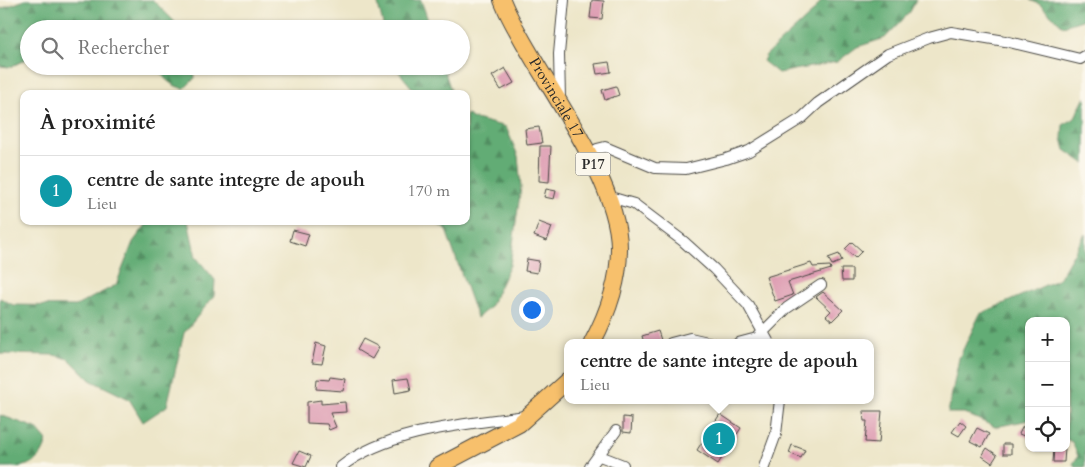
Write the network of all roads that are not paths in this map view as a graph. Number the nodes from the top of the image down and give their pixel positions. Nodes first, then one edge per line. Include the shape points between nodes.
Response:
1 (502, 0) edge
2 (564, 0) edge
3 (1085, 56) edge
4 (560, 104) junction
5 (591, 160) junction
6 (610, 197) junction
7 (821, 285) dead end
8 (765, 332) junction
9 (594, 339) edge
10 (753, 339) edge
11 (768, 339) edge
12 (564, 384) edge
13 (780, 404) edge
14 (530, 416) junction
15 (616, 431) dead end
16 (600, 456) junction
17 (623, 466) dead end
18 (341, 467) edge
19 (437, 467) edge
20 (590, 467) edge
21 (764, 467) edge

1 - 4 main road, Provinciale 17 / P17 via 509,18
2 - 4 street
3 - 5 street via 1080,60 1005,41 950,32 888,54 802,118 749,151 686,169 655,168 605,147 597,149
4 - 5 main road, Provinciale 17 / P17
5 - 6 main road, Provinciale 17 / P17
6 - 8 street via 634,204 683,241 734,288
6 - 9 main road, Provinciale 17 / P17 via 620,248 612,294
7 - 8 street via 787,308
8 - 10 street
8 - 11 street
12 - 14 main road
13 - 21 street via 776,434
14 - 18 street via 459,425 411,436 381,445
14 - 19 main road via 507,432
15 - 16 street
16 - 17 street
16 - 20 street

